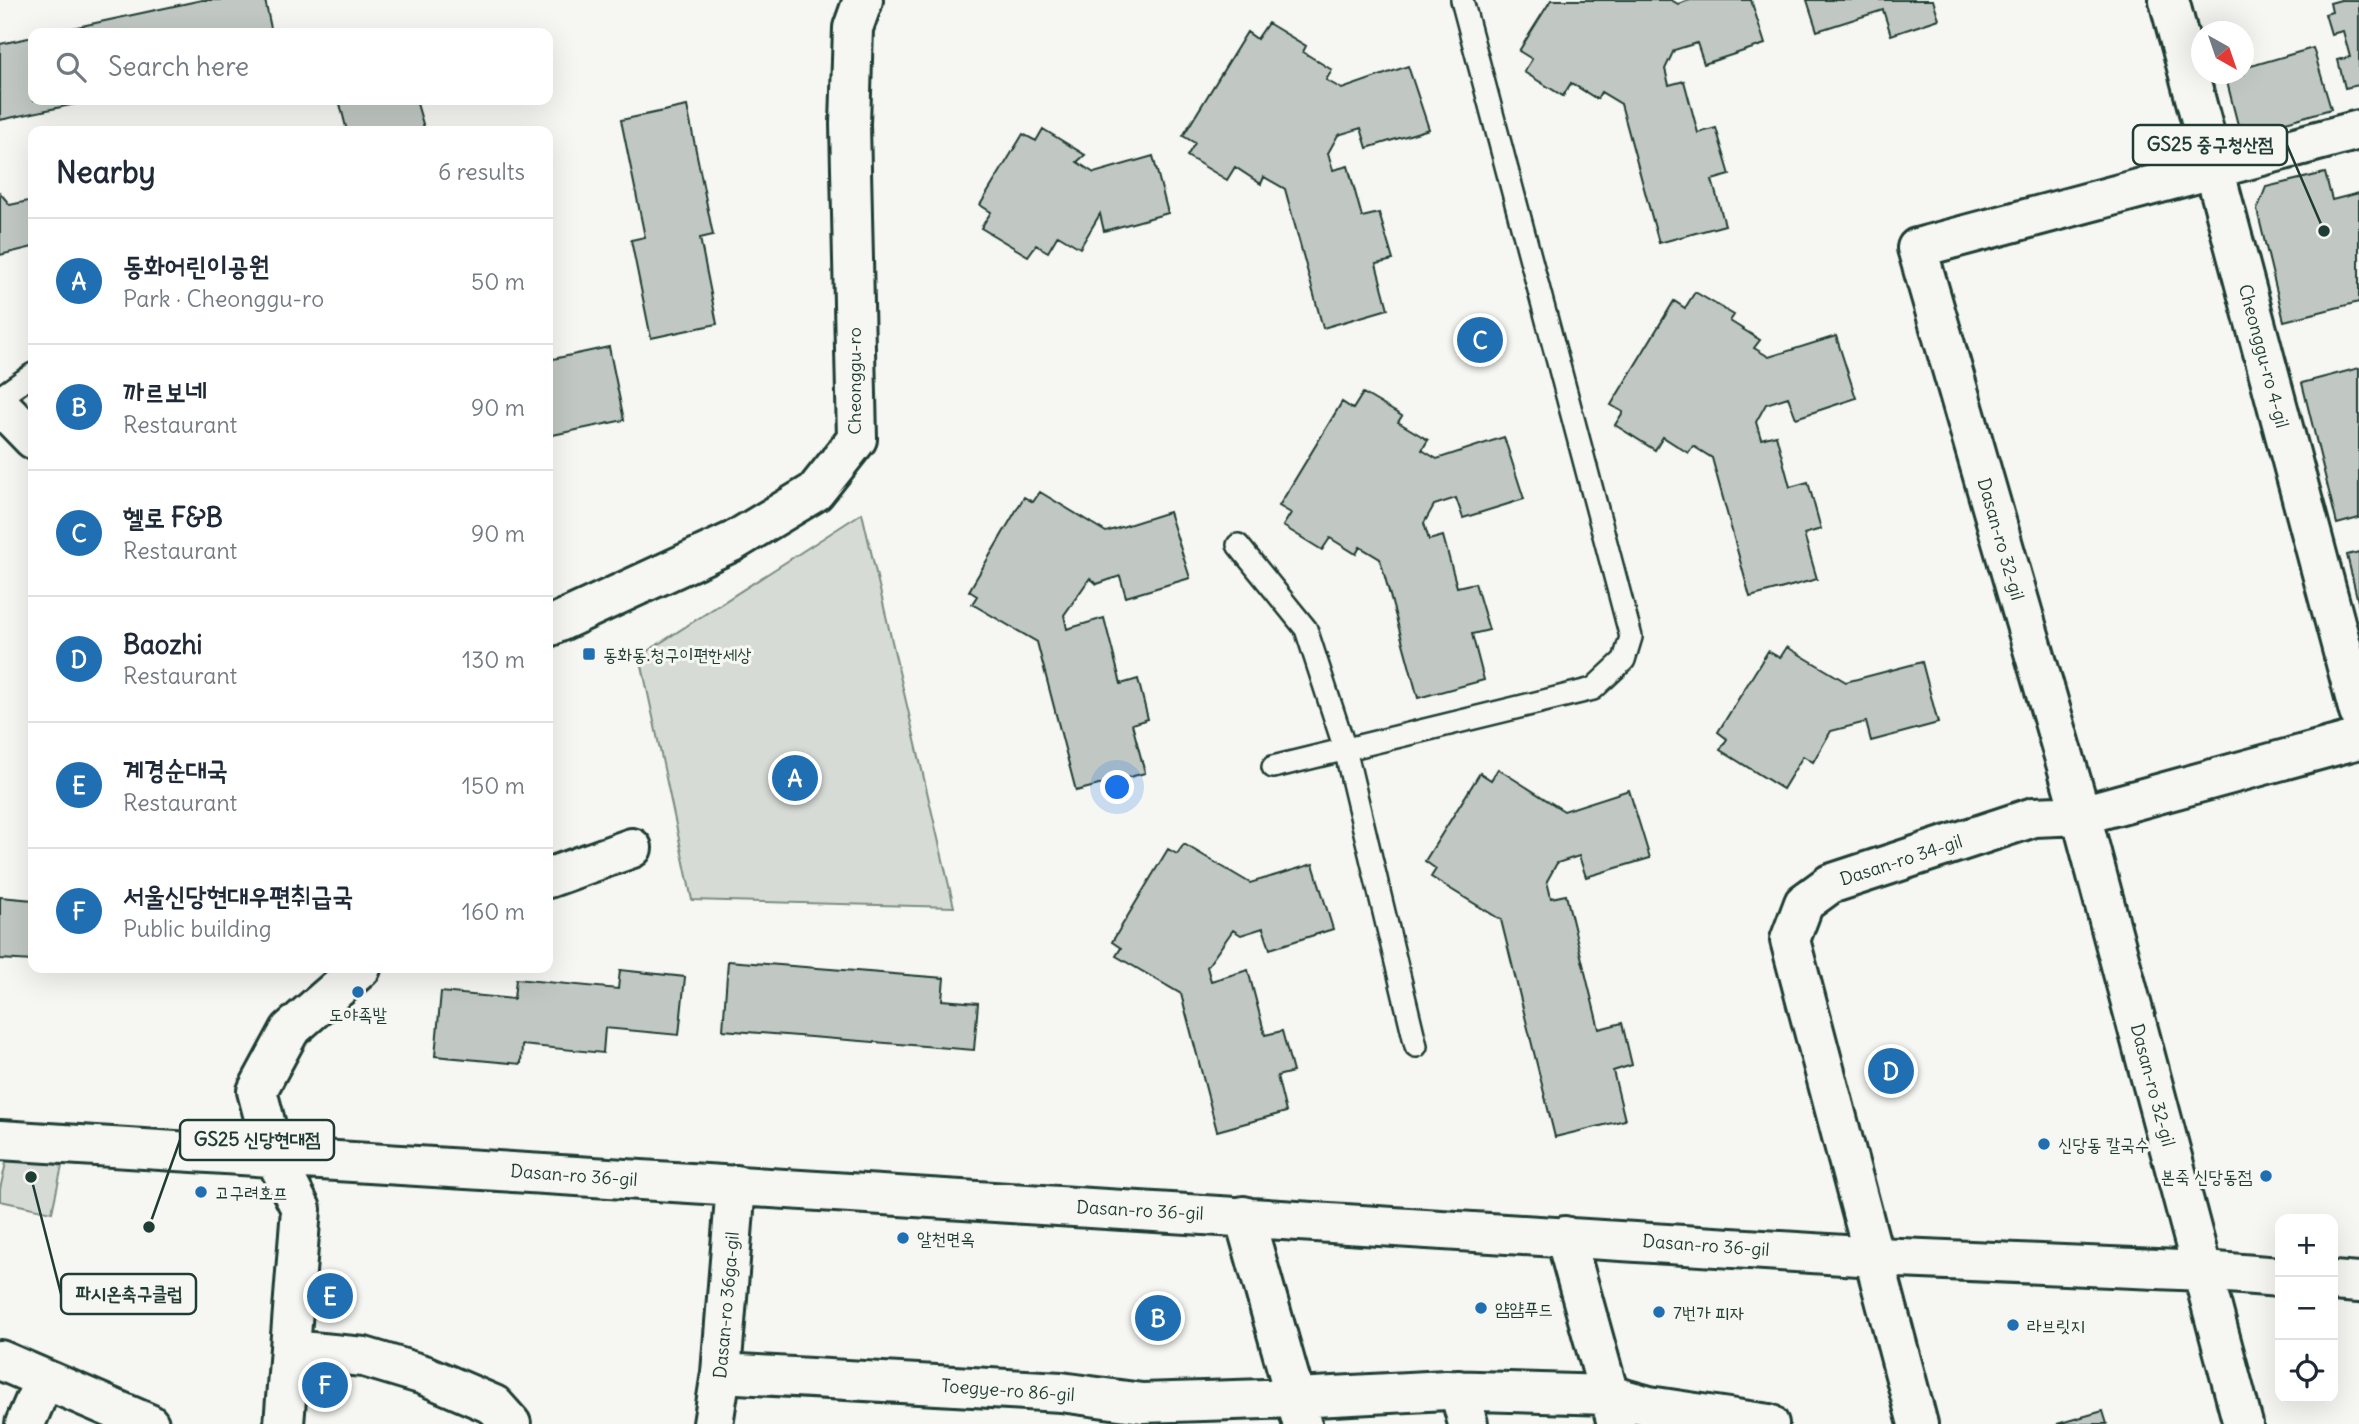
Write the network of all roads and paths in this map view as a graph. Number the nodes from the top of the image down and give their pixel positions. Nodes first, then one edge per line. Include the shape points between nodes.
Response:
1 (1462, 0) edge
2 (2169, 0) edge
3 (852, 9) edge
4 (2359, 130) edge
5 (2214, 169) junction
6 (28, 377) edge
7 (0, 397) edge
8 (0, 405) edge
9 (28, 434) edge
10 (1238, 545) dead end
11 (553, 625) edge
12 (2359, 712) edge
13 (2359, 739) edge
14 (1345, 749) junction
15 (1273, 767) dead end
16 (2081, 815) junction
17 (632, 848) dead end
18 (553, 876) edge
19 (355, 973) edge
20 (1416, 1045) dead end
21 (0, 1140) edge
22 (274, 1156) junction
23 (736, 1185) junction
24 (1244, 1216) junction
25 (1565, 1236) junction
26 (1875, 1257) junction
27 (2203, 1271) junction
28 (2275, 1277) edge
29 (2338, 1281) edge
30 (2359, 1283) edge
31 (290, 1350) junction
32 (0, 1360) edge
33 (721, 1373) junction
34 (44, 1380) junction
35 (1464, 1407) edge
36 (1613, 1409) edge
37 (1105, 1411) edge
38 (1299, 1411) edge
39 (503, 1415) edge
40 (25, 1424) edge
41 (149, 1424) edge
42 (284, 1424) edge
43 (713, 1424) edge
44 (1769, 1424) edge
45 (1918, 1424) edge
46 (2243, 1424) edge

1 - 14 lane via 1631,637 1624,660 1593,689
2 - 5 street, Cheonggu-ro 4-gil
3 - 11 street, Cheonggu-ro via 857,439 815,492 746,534
4 - 5 street, Dasan-ro 32-gil
5 - 12 street, Cheonggu-ro 4-gil
5 - 16 street, Dasan-ro 32-gil via 1917,248
6 - 7 lane
8 - 9 street
10 - 14 lane via 1306,629
13 - 16 street, Dasan-ro 34-gil
14 - 15 lane
14 - 20 lane
16 - 26 street, Dasan-ro 34-gil via 2034,817 1830,884 1804,904 1790,940
16 - 27 street, Dasan-ro 32-gil
17 - 18 street
19 - 22 street via 290,1030 257,1091
21 - 22 street, Dasan-ro 36-gil
22 - 23 street, Dasan-ro 36-gil
22 - 31 street via 302,1209
23 - 24 street, Dasan-ro 36-gil
23 - 33 street, Dasan-ro 36ga-gil
24 - 25 street, Dasan-ro 36-gil
24 - 38 street
25 - 26 street, Dasan-ro 36-gil
25 - 36 street
26 - 27 street, Dasan-ro 36-gil
26 - 45 street, Dasan-ro 34-gil
27 - 28 street, Dasan-ro 36-gil
27 - 46 street, Dasan-ro 32-gil
29 - 30 street
31 - 39 street via 364,1357 424,1375
31 - 42 street
32 - 34 street
33 - 37 street, Toegye-ro 86-gil via 1061,1392
33 - 43 street, Dasan-ro 36ga-gil
34 - 40 street
34 - 41 street
35 - 36 street, Toegye-ro 86-gil
35 - 38 street, Toegye-ro 86-gil
36 - 44 street, Toegye-ro 86-gil via 1649,1406
37 - 38 street, Toegye-ro 86-gil via 1142,1403

